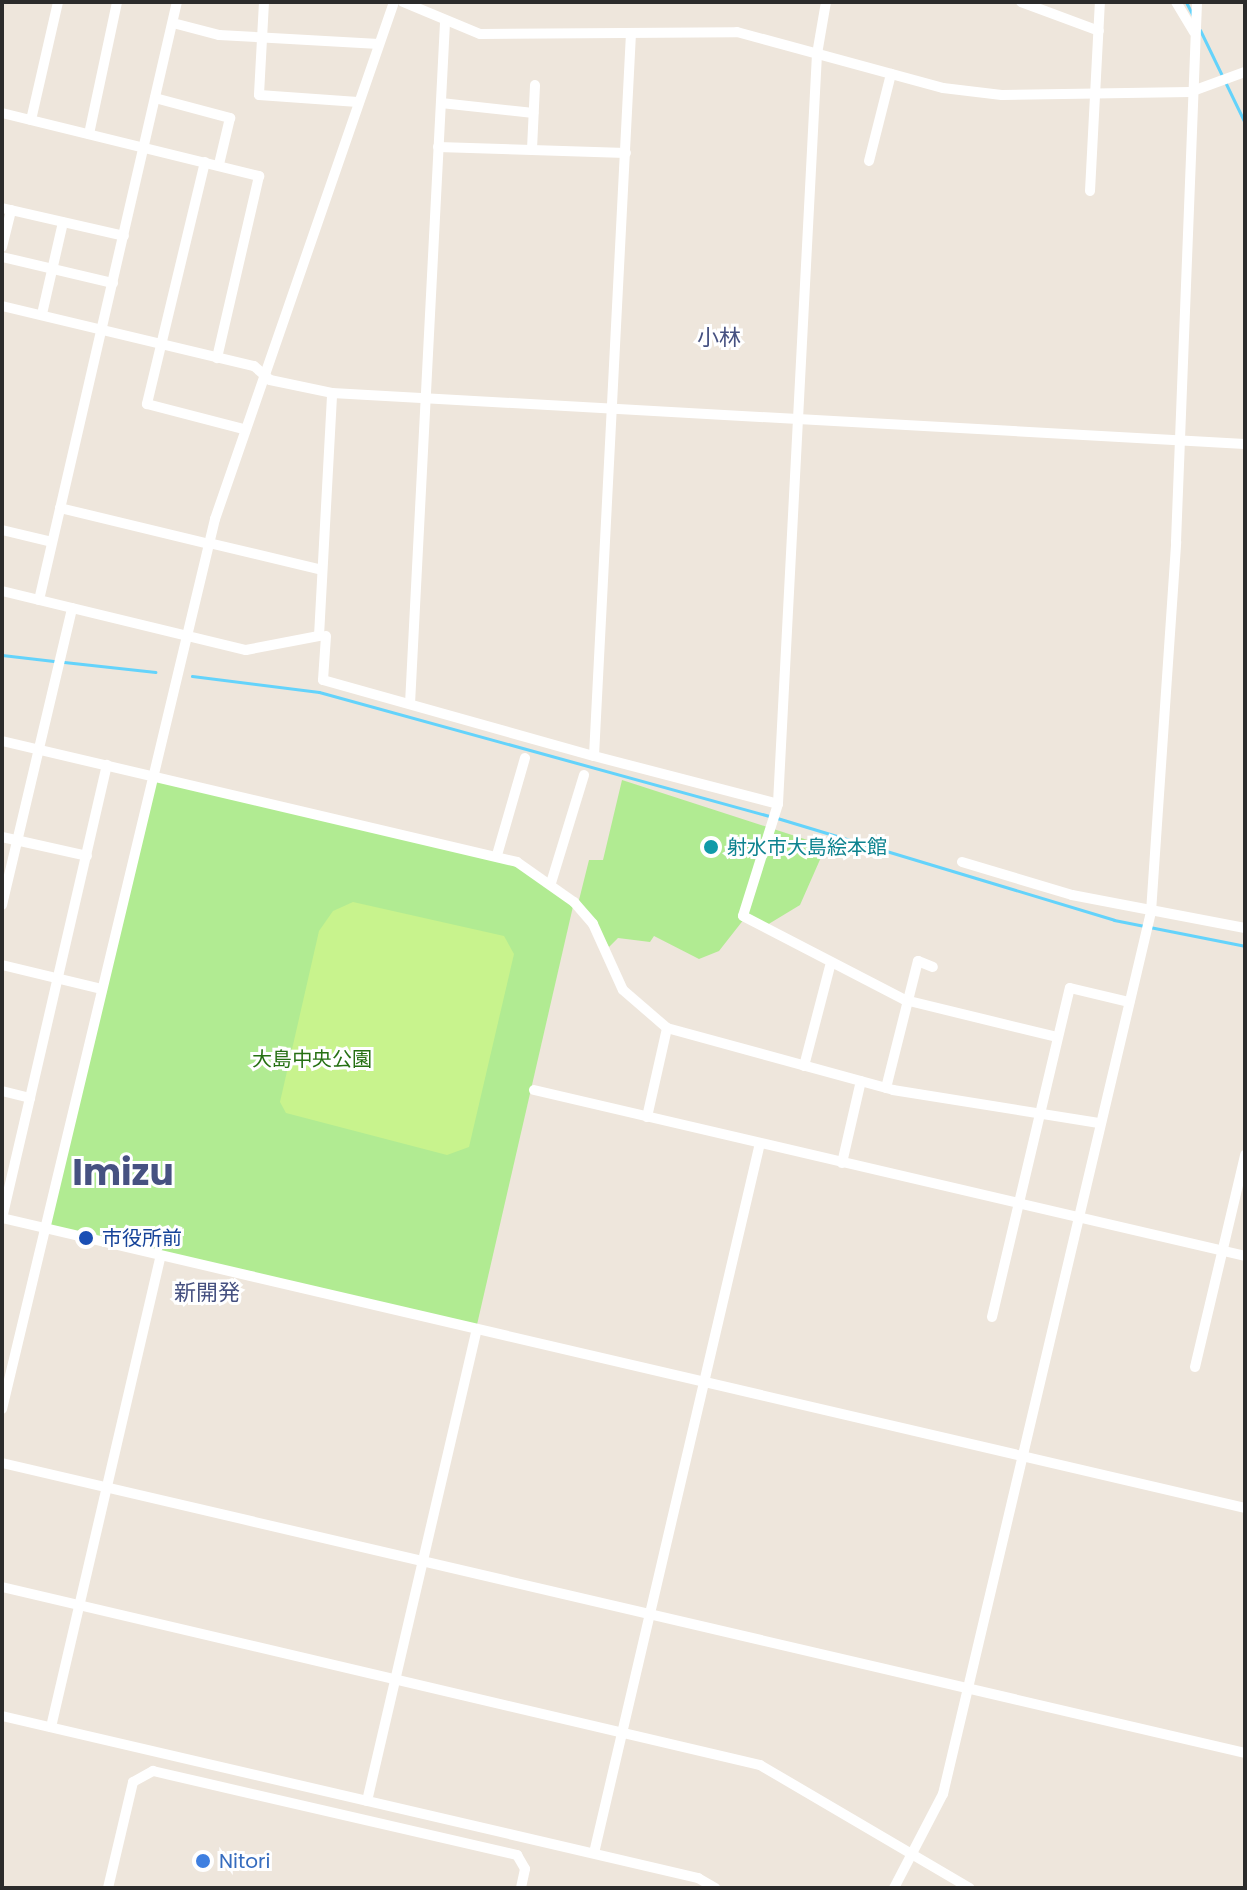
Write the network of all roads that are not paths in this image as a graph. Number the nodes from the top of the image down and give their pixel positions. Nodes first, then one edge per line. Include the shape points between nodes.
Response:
1 (58, 2) edge
2 (117, 2) edge
3 (177, 2) edge
4 (264, 2) edge
5 (394, 2) edge
6 (403, 2) edge
7 (826, 2) edge
8 (1021, 2) edge
9 (1100, 2) edge
10 (1176, 2) edge
11 (1197, 2) edge
12 (1036, 4) edge
13 (173, 23) junction
14 (445, 23) junction
15 (1099, 31) junction
16 (631, 33) junction
17 (1195, 34) junction
18 (262, 37) junction
19 (379, 44) junction
20 (817, 54) junction
21 (1245, 72) edge
22 (891, 74) junction
23 (535, 85) dead end
24 (1190, 92) junction
25 (1095, 94) junction
26 (155, 98) junction
27 (358, 102) junction
28 (441, 103) junction
29 (2, 113) edge
30 (533, 113) junction
31 (31, 120) junction
32 (89, 134) junction
33 (145, 147) junction
34 (438, 147) junction
35 (532, 149) junction
36 (626, 153) junction
37 (869, 161) dead end
38 (205, 162) junction
39 (219, 164) junction
40 (1090, 191) dead end
41 (6, 209) edge
42 (63, 222) junction
43 (124, 236) junction
44 (2, 247) edge
45 (2, 257) edge
46 (52, 269) junction
47 (113, 283) junction
48 (2, 306) edge
49 (42, 314) junction
50 (102, 329) junction
51 (160, 344) junction
52 (217, 358) junction
53 (263, 371) junction
54 (332, 393) junction
55 (425, 400) junction
56 (616, 411) junction
57 (798, 421) junction
58 (244, 429) junction
59 (1176, 439) junction
60 (1245, 444) edge
61 (60, 508) junction
62 (2, 530) edge
63 (52, 542) junction
64 (209, 544) junction
65 (322, 570) junction
66 (2, 591) edge
67 (39, 600) junction
68 (72, 608) junction
69 (184, 635) junction
70 (326, 636) dead end
71 (410, 704) junction
72 (2, 741) edge
73 (38, 749) junction
74 (594, 756) junction
75 (525, 758) dead end
76 (107, 765) junction
77 (151, 775) junction
78 (584, 775) dead end
79 (778, 804) junction
80 (2, 837) edge
81 (17, 841) junction
82 (497, 855) junction
83 (87, 856) junction
84 (962, 862) dead end
85 (551, 883) junction
86 (2, 905) edge
87 (1151, 912) junction
88 (1245, 928) edge
89 (2, 965) edge
90 (830, 966) junction
91 (933, 967) dead end
92 (58, 979) junction
93 (101, 989) junction
94 (905, 1000) junction
95 (1129, 1002) junction
96 (667, 1028) junction
97 (1057, 1037) junction
98 (804, 1066) junction
99 (861, 1081) junction
100 (886, 1088) junction
101 (534, 1090) dead end
102 (2, 1091) edge
103 (30, 1098) junction
104 (1041, 1110) junction
105 (647, 1117) junction
106 (1100, 1123) junction
107 (760, 1143) junction
108 (1245, 1155) edge
109 (842, 1163) junction
110 (1020, 1203) junction
111 (1079, 1216) junction
112 (2, 1218) edge
113 (43, 1229) junction
114 (1223, 1251) junction
115 (1245, 1256) edge
116 (160, 1257) junction
117 (992, 1317) dead end
118 (477, 1330) junction
119 (2, 1349) edge
120 (15, 1352) junction
121 (1195, 1367) dead end
122 (704, 1382) junction
123 (2, 1409) edge
124 (1022, 1458) junction
125 (2, 1463) edge
126 (107, 1487) junction
127 (1245, 1508) edge
128 (423, 1561) junction
129 (2, 1587) edge
130 (80, 1605) junction
131 (650, 1614) junction
132 (395, 1678) junction
133 (967, 1689) junction
134 (2, 1716) edge
135 (51, 1727) junction
136 (622, 1733) junction
137 (1245, 1753) edge
138 (367, 1801) junction
139 (594, 1853) junction
140 (913, 1855) junction
141 (108, 1888) edge
142 (521, 1888) edge
143 (715, 1888) edge
144 (894, 1888) edge
145 (970, 1888) edge

1 - 31 street
2 - 32 street
3 - 13 street
4 - 18 street
5 - 19 street
6 - 14 street
7 - 20 street
8 - 12 street
9 - 15 street
10 - 17 street
11 - 17 street
12 - 15 street
13 - 18 street
13 - 26 street
14 - 16 street via 512,36
14 - 28 street
15 - 25 street
16 - 20 street via 705,27
16 - 36 street
17 - 24 street
18 - 19 street
18 - 27 street via 259,95
19 - 27 street
20 - 22 street
20 - 57 street
21 - 24 street
22 - 25 street via 1002,95
22 - 37 street
23 - 30 street
24 - 25 street
24 - 59 street
25 - 40 street
26 - 33 street
26 - 39 street via 230,118
27 - 53 street
28 - 30 street
28 - 34 street
29 - 31 street
30 - 35 street
31 - 32 street
32 - 33 street
33 - 38 street
33 - 43 street
34 - 35 street
34 - 55 street
35 - 36 street
36 - 56 street
38 - 39 street
38 - 51 street
39 - 52 street via 259,176
41 - 42 street
41 - 44 street
42 - 43 street
42 - 46 street
43 - 47 street
45 - 46 street
46 - 47 street
46 - 49 street
47 - 50 street
48 - 49 street
49 - 50 street
50 - 51 street
50 - 61 street
51 - 52 street
51 - 58 street via 147,404
52 - 53 street
53 - 54 street
53 - 58 street
54 - 55 street
54 - 65 street
55 - 56 street
55 - 71 street
56 - 57 street
56 - 74 street
57 - 59 street
57 - 79 street
58 - 64 street
59 - 60 street
59 - 87 street
61 - 63 street
61 - 64 street
62 - 63 street
63 - 67 street
64 - 65 street
64 - 69 street
65 - 69 street via 319,636 246,650
66 - 67 street
67 - 68 street
68 - 69 street
68 - 73 street
69 - 77 street
70 - 71 street via 323,680
71 - 74 street
72 - 73 street
73 - 76 street
73 - 81 street
74 - 79 street
75 - 82 street
76 - 77 street
76 - 83 street
77 - 82 street
77 - 93 street
78 - 85 street
79 - 90 street via 775,833 743,916
80 - 81 street
81 - 83 street
81 - 86 street
82 - 85 street
83 - 92 street
84 - 87 street
85 - 96 street via 593,924 623,990
87 - 88 street
87 - 95 street
89 - 92 street
90 - 94 street
90 - 98 street
91 - 94 street via 918,961
92 - 93 street
92 - 103 street
93 - 113 street
94 - 97 street
94 - 100 street
95 - 97 street via 1070,988
95 - 106 street
96 - 98 street
96 - 105 street
97 - 104 street
98 - 99 street
99 - 100 street
99 - 109 street
100 - 104 street
101 - 105 street
102 - 103 street
103 - 112 street
104 - 106 street
104 - 110 street
105 - 107 street
106 - 111 street
107 - 109 street
107 - 122 street
108 - 114 street
109 - 110 street
110 - 111 street
110 - 117 street
111 - 114 street
111 - 124 street
112 - 113 street
113 - 116 street
113 - 120 street
114 - 115 street
114 - 121 street
116 - 118 street
116 - 126 street
118 - 122 street
118 - 128 street
119 - 120 street
120 - 123 street
122 - 124 street
122 - 131 street
124 - 127 street
124 - 133 street
125 - 126 street
126 - 128 street
126 - 130 street
128 - 131 street
128 - 132 street
129 - 130 street
130 - 132 street
130 - 135 street
131 - 133 street
131 - 136 street
132 - 136 street
132 - 138 street
133 - 137 street
133 - 140 street via 943,1794
134 - 135 street
135 - 138 street
136 - 139 street
136 - 140 street via 760,1765
138 - 139 street
139 - 143 street
140 - 144 street
140 - 145 street
141 - 142 street via 133,1782 153,1771 517,1855 525,1869

